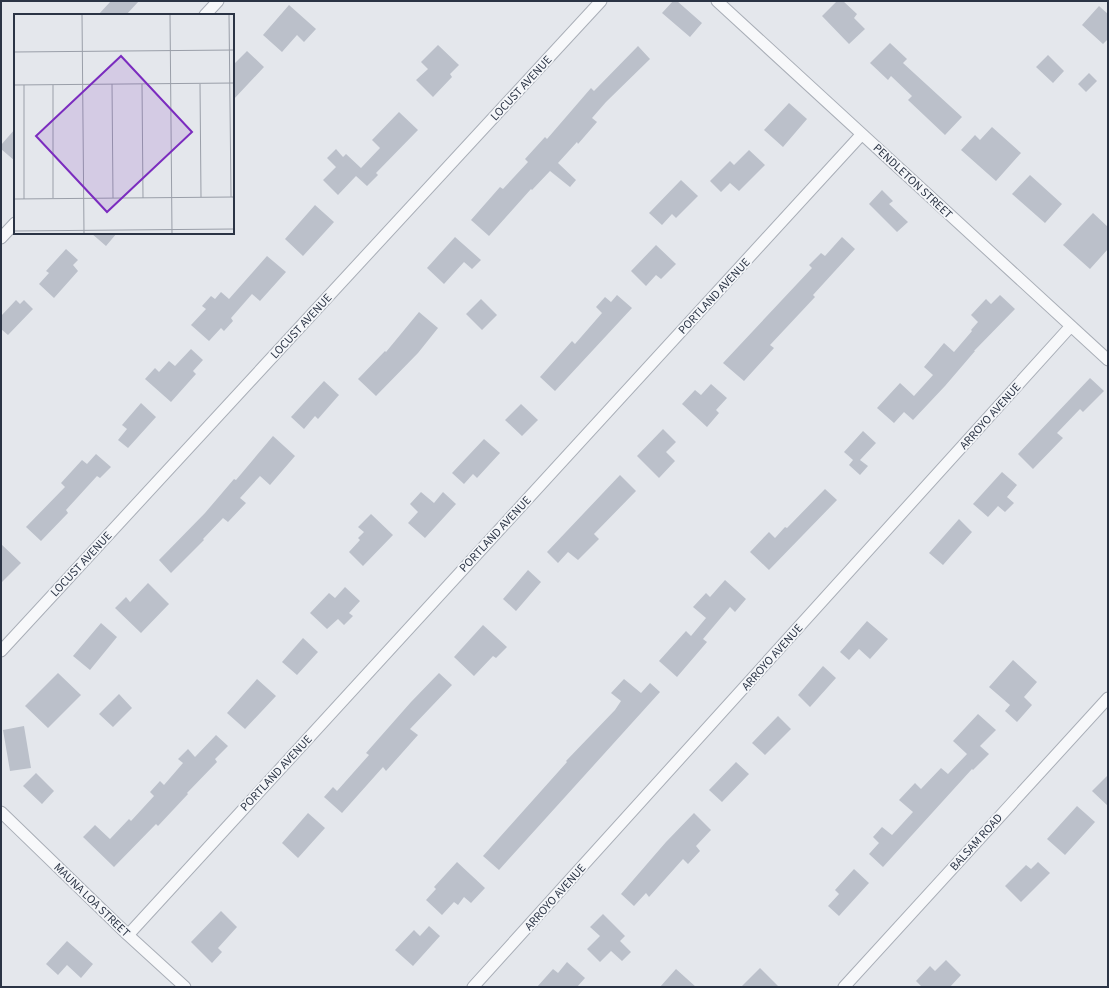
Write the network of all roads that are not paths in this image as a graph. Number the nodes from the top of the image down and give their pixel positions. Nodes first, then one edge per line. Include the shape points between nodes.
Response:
1 (218, 1) edge
2 (602, 1) edge
3 (717, 1) edge
4 (206, 14) edge
5 (862, 134) junction
6 (14, 223) edge
7 (1, 238) edge
8 (1071, 326) junction
9 (1108, 360) edge
10 (1, 651) edge
11 (1108, 698) edge
12 (1, 812) edge
13 (128, 935) junction
14 (185, 987) edge
15 (473, 987) edge
16 (844, 987) edge

1 - 4 street
2 - 10 street, LOCUST AVENUE
3 - 5 street, PENDLETON STREET
5 - 8 street, PENDLETON STREET
5 - 13 street, PORTLAND AVENUE
6 - 7 street
8 - 9 street, PENDLETON STREET
8 - 15 street, ARROYO AVENUE
11 - 16 street, BALSAM ROAD
12 - 13 street, MAUNA LOA STREET
13 - 14 street, MAUNA LOA STREET

